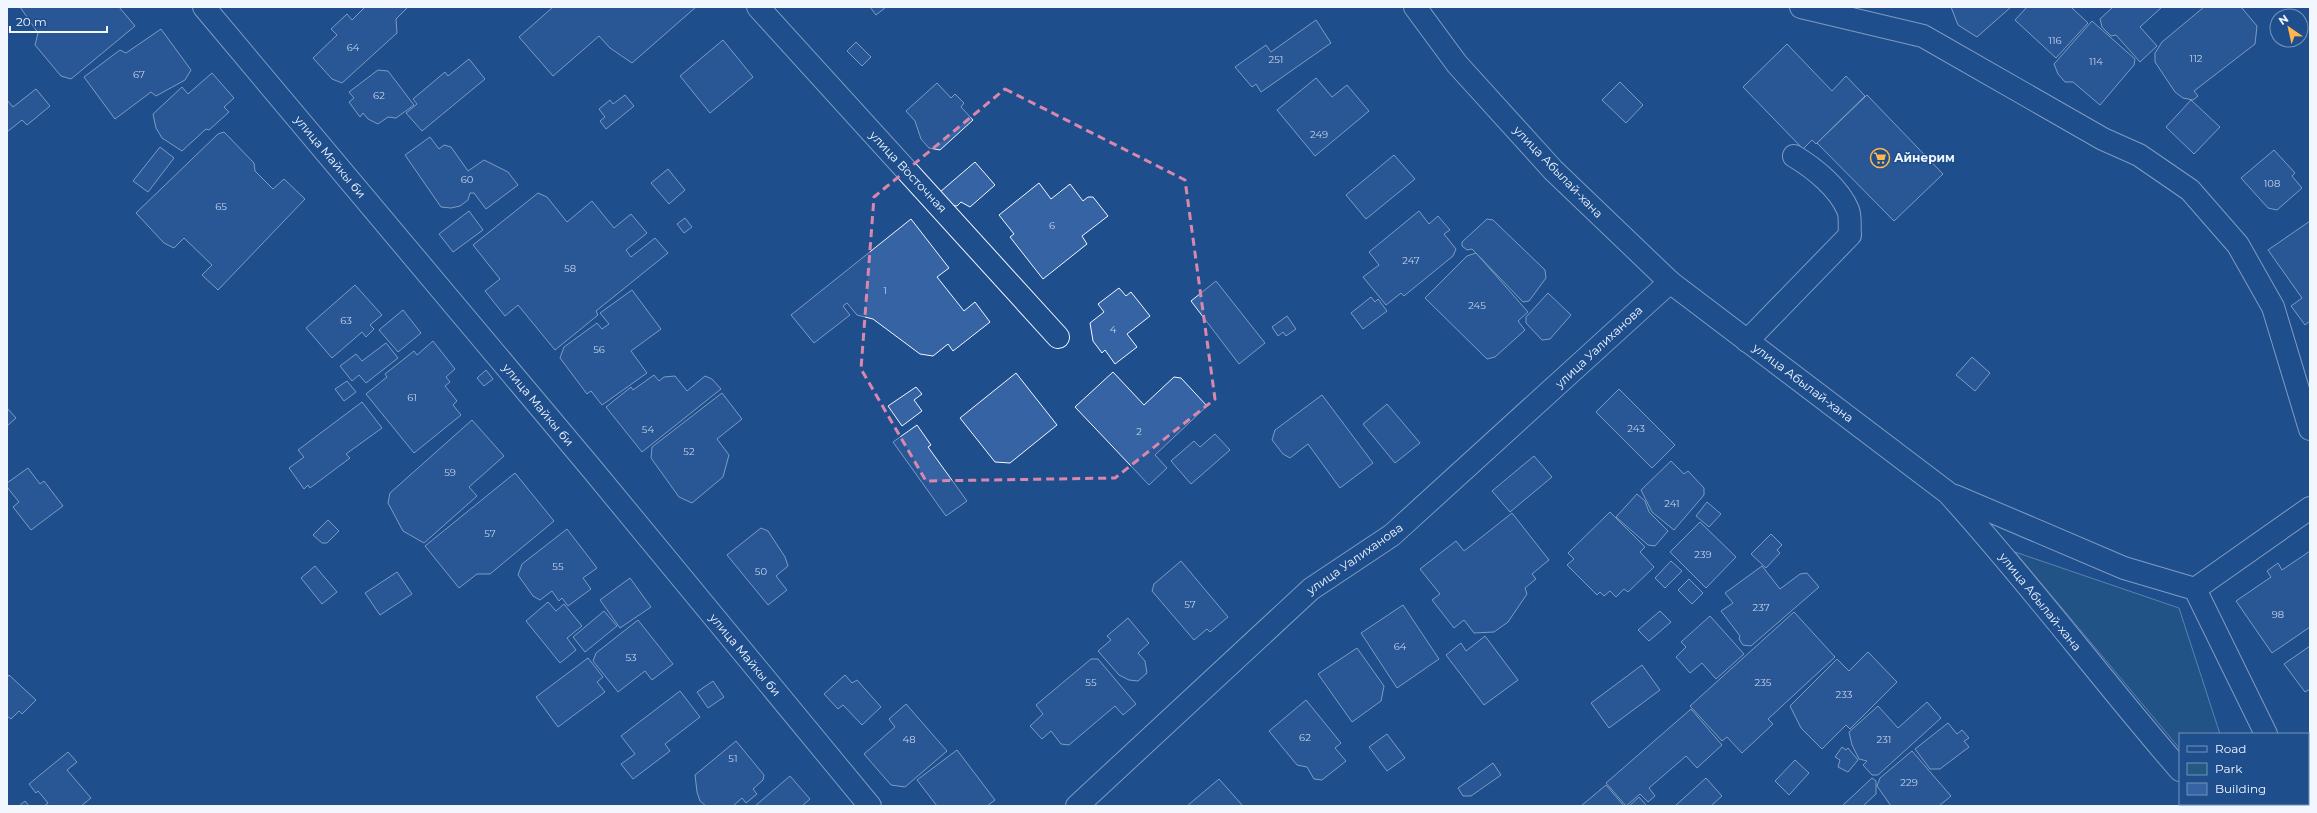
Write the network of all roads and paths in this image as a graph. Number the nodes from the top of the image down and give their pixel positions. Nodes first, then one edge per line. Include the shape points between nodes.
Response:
1 (204, 7) edge
2 (758, 7) edge
3 (1415, 7) edge
4 (1801, 7) edge
5 (1794, 156) dead end
6 (1670, 282) junction
7 (1058, 337) dead end
8 (1747, 341) junction
9 (2310, 429) edge
10 (1948, 493) junction
11 (2309, 510) edge
12 (2195, 589) junction
13 (2266, 733) edge
14 (2179, 769) edge
15 (870, 806) edge
16 (1077, 806) edge

1 - 15 street, улица Майкы би via 592,469
2 - 7 street, улица Восточная
3 - 6 street, улица Абылай-хана via 1457,64 1553,170
4 - 9 street via 1923,36 2103,139 2139,155 2190,190 2238,245 2273,307
5 - 8 street via 1808,165 1838,194 1849,211 1850,235
6 - 8 street, улица Абылай-хана
6 - 16 street, улица Уалиханова via 1392,535 1311,589
8 - 10 street, улица Абылай-хана
10 - 12 street via 2124,568
10 - 14 street, улица Абылай-хана via 1982,530 2119,700
11 - 12 street
12 - 13 street

